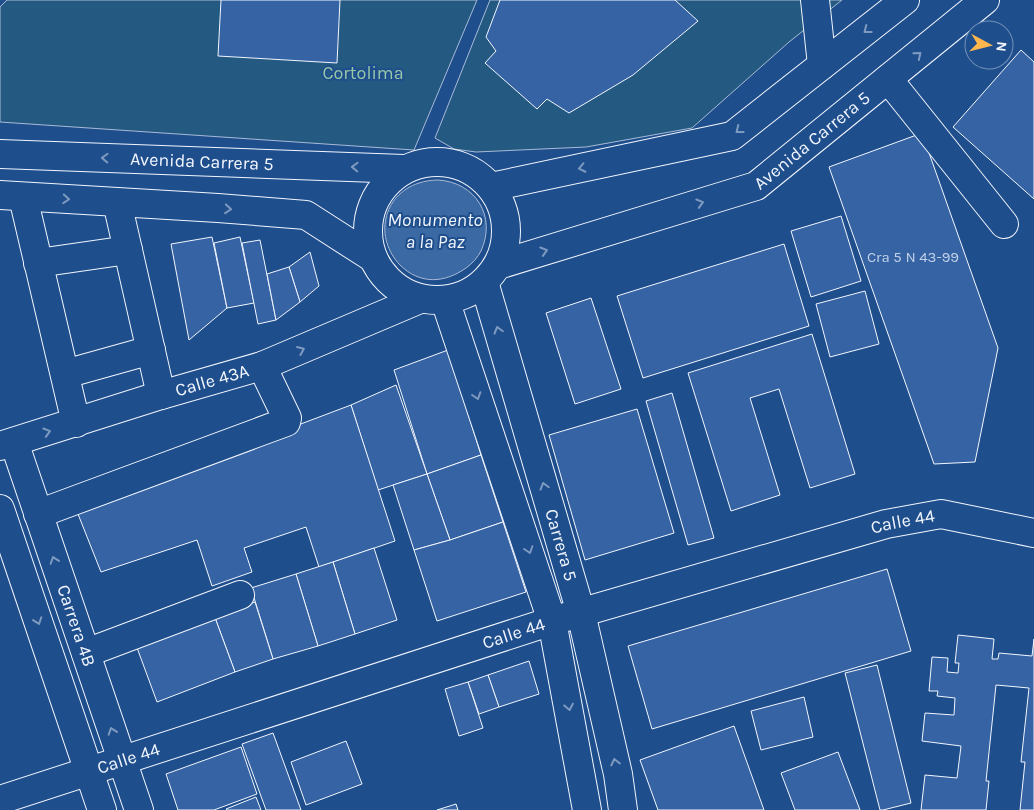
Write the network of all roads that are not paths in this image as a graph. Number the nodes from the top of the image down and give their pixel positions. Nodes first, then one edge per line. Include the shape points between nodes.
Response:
1 (815, 0) edge
2 (905, 0) edge
3 (985, 0) edge
4 (822, 65) junction
5 (888, 79) junction
6 (0, 154) edge
7 (404, 169) junction
8 (491, 187) junction
9 (12, 196) edge
10 (117, 202) junction
11 (1004, 224) dead end
12 (128, 250) junction
13 (373, 258) junction
14 (38, 263) junction
15 (491, 273) junction
16 (432, 300) junction
17 (151, 350) junction
18 (262, 366) junction
19 (65, 374) junction
20 (161, 395) junction
21 (76, 423) junction
22 (7, 444) edge
23 (0, 509) edge
24 (38, 514) junction
25 (1034, 533) edge
26 (6, 547) edge
27 (240, 595) dead end
28 (581, 613) junction
29 (552, 621) junction
30 (86, 653) junction
31 (122, 760) junction
32 (88, 771) junction
33 (0, 800) edge
34 (102, 810) edge
35 (140, 810) edge
36 (587, 810) edge
37 (623, 810) edge

1 - 4 street
2 -> 4 street
5 -> 3 street, Avenida Carrera 5
4 -> 8 street via 732,136
5 - 11 street
15 -> 5 street, Avenida Carrera 5 via 756,186
7 -> 6 street, Avenida Carrera 5
7 - 8 street via 427,162 450,162 472,170
7 - 13 street via 377,194 370,211 367,230
8 - 15 street via 502,205 506,226 504,247
9 -> 10 street
9 - 14 street
10 - 12 street
10 -> 13 street via 306,215
12 - 14 street
12 - 17 street
13 - 16 street via 394,286
14 - 19 street
15 - 16 street via 466,294
28 -> 15 street, Carrera 5
18 -> 16 street, Calle 43A
16 -> 29 street, Carrera 5
17 - 19 street
17 - 20 street
18 - 20 street, Calle 43A
18 - 24 street via 286,422
19 - 21 street
20 - 21 street, Calle 43A
22 -> 21 street, Calle 43A
22 - 24 street, Carrera 4B
23 - 26 street, Carrera 4B
30 -> 24 street, Carrera 4B
25 - 28 street, Calle 44 via 941,514 923,517 886,524
26 -> 32 street, Carrera 4B
27 - 30 street
28 - 29 street, Calle 44
37 -> 28 street, Carrera 5 via 618,774
29 - 31 street, Calle 44
29 -> 36 street, Carrera 5
31 -> 30 street, Carrera 4B
31 - 32 street, Calle 44
31 - 35 street, Carrera 4B
32 - 33 street, Calle 44
32 - 34 street, Carrera 4B

